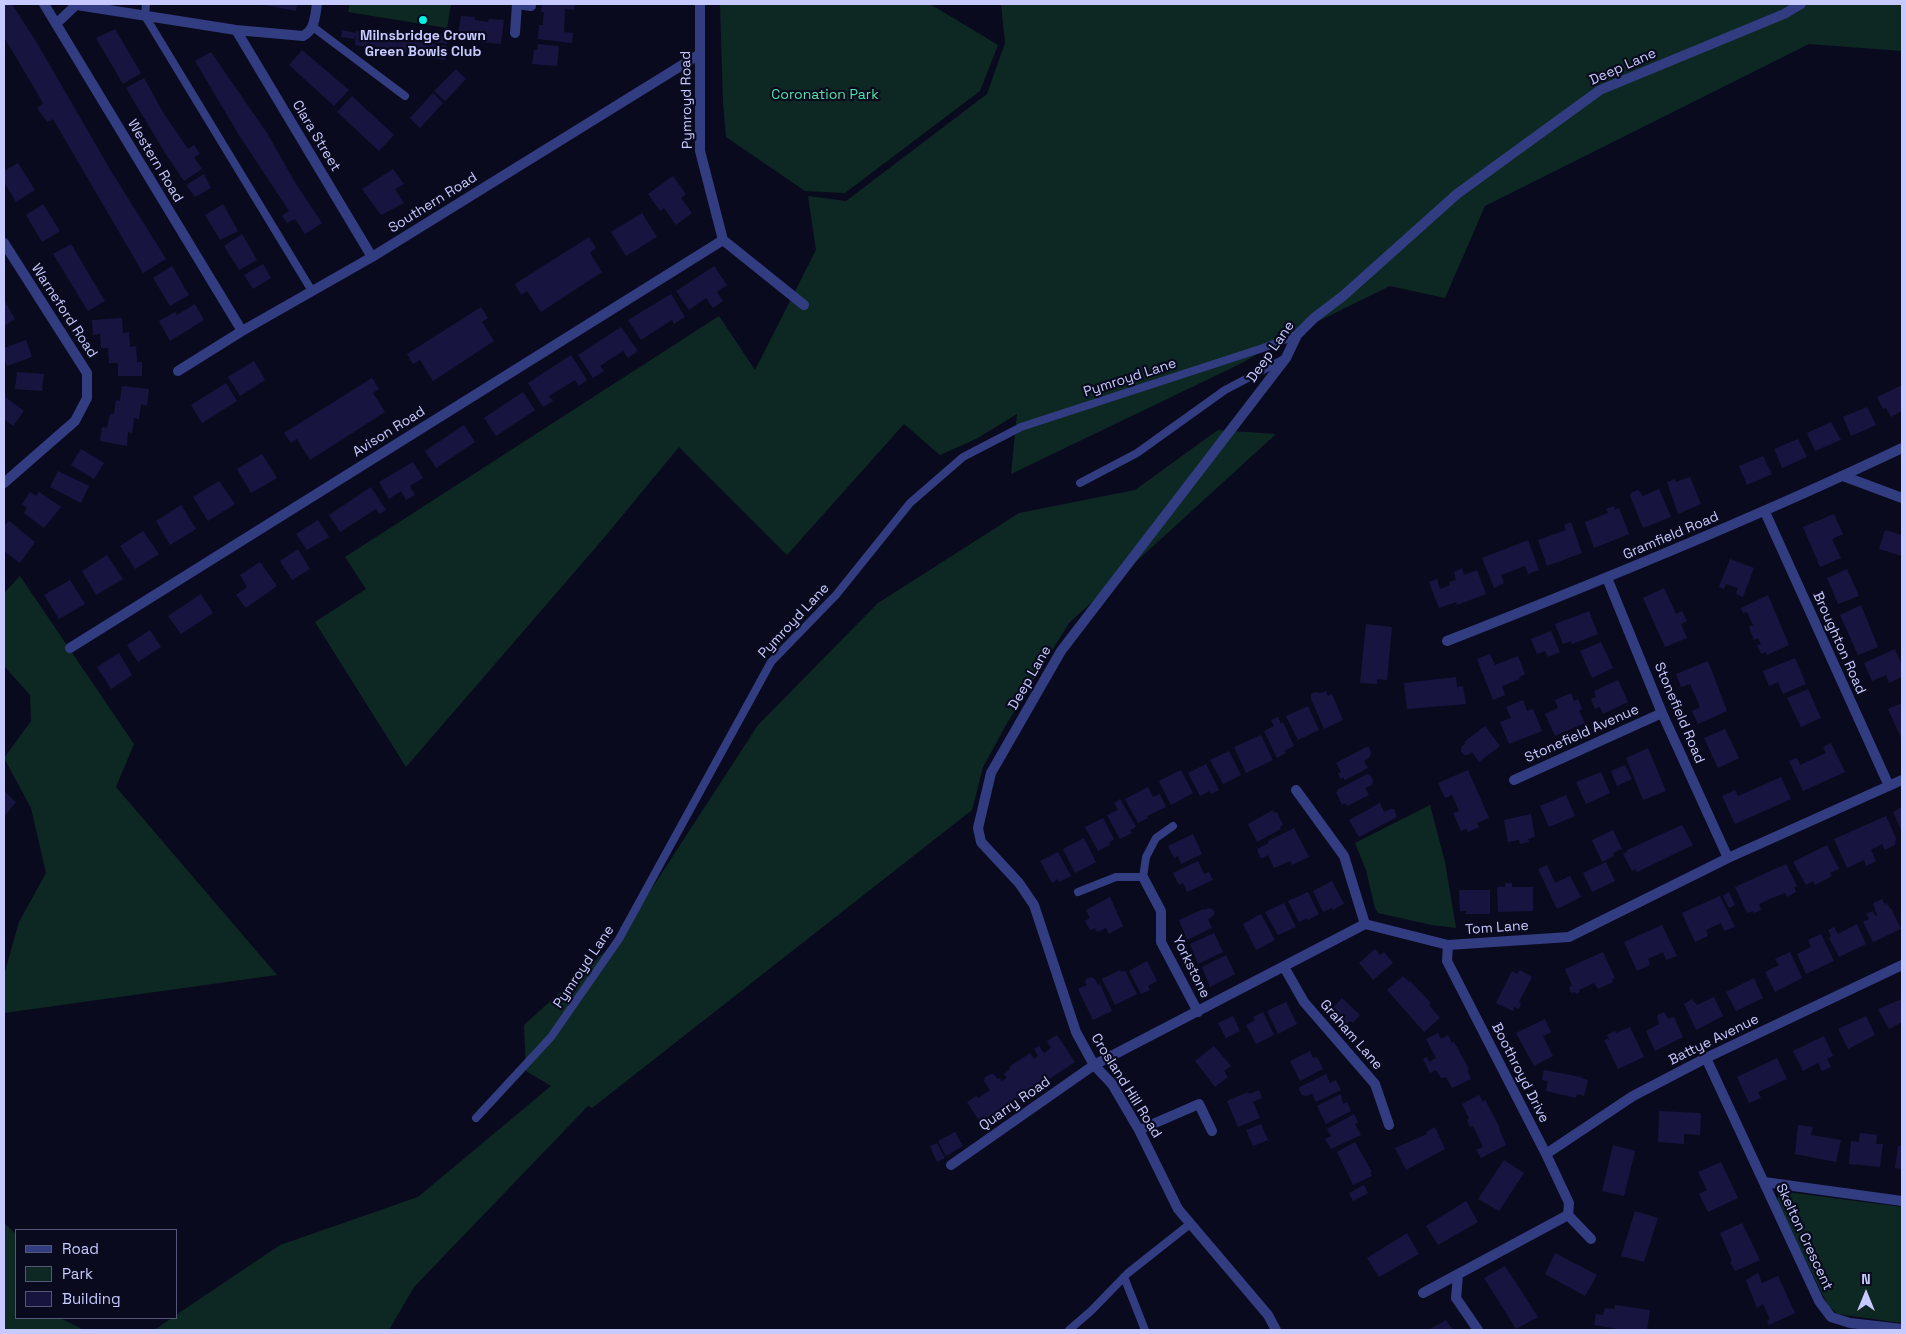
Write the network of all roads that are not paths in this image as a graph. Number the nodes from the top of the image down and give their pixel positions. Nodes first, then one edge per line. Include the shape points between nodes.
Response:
1 (44, 4) edge
2 (77, 4) edge
3 (146, 4) edge
4 (317, 4) edge
5 (517, 4) edge
6 (700, 4) edge
7 (1801, 4) edge
8 (531, 6) dead end
9 (144, 16) junction
10 (56, 24) junction
11 (313, 27) junction
12 (236, 30) junction
13 (515, 33) dead end
14 (700, 54) junction
15 (405, 96) dead end
16 (723, 240) junction
17 (4, 243) edge
18 (372, 256) junction
19 (312, 291) junction
20 (804, 305) dead end
21 (242, 331) junction
22 (1297, 335) junction
23 (1286, 358) junction
24 (178, 371) dead end
25 (1902, 448) edge
26 (1843, 476) junction
27 (4, 483) edge
28 (1080, 483) dead end
29 (1902, 498) edge
30 (1765, 512) junction
31 (1607, 578) junction
32 (1447, 642) dead end
33 (70, 648) dead end
34 (1662, 713) junction
35 (1514, 780) dead end
36 (1902, 780) edge
37 (1889, 786) junction
38 (1296, 790) dead end
39 (1173, 826) dead end
40 (981, 842) joint
41 (1728, 858) junction
42 (1143, 877) junction
43 (1078, 892) dead end
44 (1365, 924) junction
45 (1448, 945) junction
46 (1902, 965) edge
47 (1284, 967) junction
48 (1198, 1012) junction
49 (1706, 1058) junction
50 (1094, 1065) junction
51 (476, 1118) dead end
52 (1389, 1125) dead end
53 (1140, 1130) junction
54 (1212, 1130) dead end
55 (1546, 1154) junction
56 (951, 1165) dead end
57 (1764, 1182) junction
58 (1902, 1201) edge
59 (1568, 1215) junction
60 (1190, 1224) junction
61 (1591, 1239) dead end
62 (1458, 1275) junction
63 (1124, 1277) junction
64 (1423, 1293) dead end
65 (1902, 1329) edge
66 (1068, 1330) edge
67 (1146, 1330) edge
68 (1276, 1330) edge
69 (1478, 1330) edge

1 - 10 street, Western Road
2 - 9 street
2 - 10 street
3 - 9 lane
4 - 11 street
5 - 8 street
5 - 13 street
6 - 14 street, Pymroyd Road
7 - 22 street, Deep Lane via 1784,14 1600,90 1457,194
9 - 12 street
9 - 19 lane
10 - 21 street, Western Road
11 - 12 street via 303,36
11 - 15 lane
12 - 18 street, Clara Street
14 - 16 street, Pymroyd Road via 700,151
14 - 18 street, Southern Road
16 - 20 street
16 - 33 street, Avison Road
17 - 27 street, Warneford Road via 87,372 87,398 75,421
18 - 19 street, Southern Road
19 - 21 street, Southern Road
21 - 24 street, Southern Road
22 - 23 street, Deep Lane
22 - 51 lane, Pymroyd Lane via 1020,427 962,457 910,503 836,595 771,662 619,939 551,1037
23 - 28 lane via 1225,390 1137,453
23 - 40 street, Deep Lane via 1061,650 991,774 978,828
25 - 26 street, Gramfield Road
26 - 29 street
26 - 30 street, Gramfield Road
30 - 31 street, Gramfield Road
30 - 37 street, Broughton Road
31 - 32 street, Gramfield Road
31 - 34 street, Stonefield Road
34 - 35 street, Stonefield Avenue
34 - 41 street, Stonefield Road
36 - 37 street, Tom Lane
37 - 41 street, Tom Lane
38 - 44 street via 1344,856
39 - 42 lane via 1156,838 1146,857
40 - 50 street, Crosland Hill Road via 1018,882 1034,905 1076,1032
41 - 45 street, Tom Lane via 1568,937
42 - 43 lane via 1116,877
42 - 48 street, Yorkstone via 1160,911 1160,942
44 - 45 street, Tom Lane
44 - 47 street
45 - 55 street, Boothroyd Drive via 1446,961
46 - 49 street, Battye Avenue
47 - 48 street
47 - 52 street, Graham Lane via 1304,1002 1374,1084
48 - 50 street
49 - 55 street, Battye Avenue via 1633,1096
49 - 57 street, Skelton Crescent
50 - 53 street, Crosland Hill Road via 1112,1084
50 - 56 street, Quarry Road
53 - 54 street via 1199,1104
53 - 60 street, Crosland Hill Road via 1178,1209
55 - 59 street, Boothroyd Drive via 1569,1203
57 - 58 street, Skelton Crescent
57 - 65 street, Skelton Crescent via 1819,1301 1831,1317 1850,1323
59 - 61 street
59 - 62 street
60 - 63 lane
60 - 68 street, Crosland Hill Road via 1268,1315
62 - 64 street
62 - 69 street via 1456,1298
63 - 66 lane
63 - 67 lane

